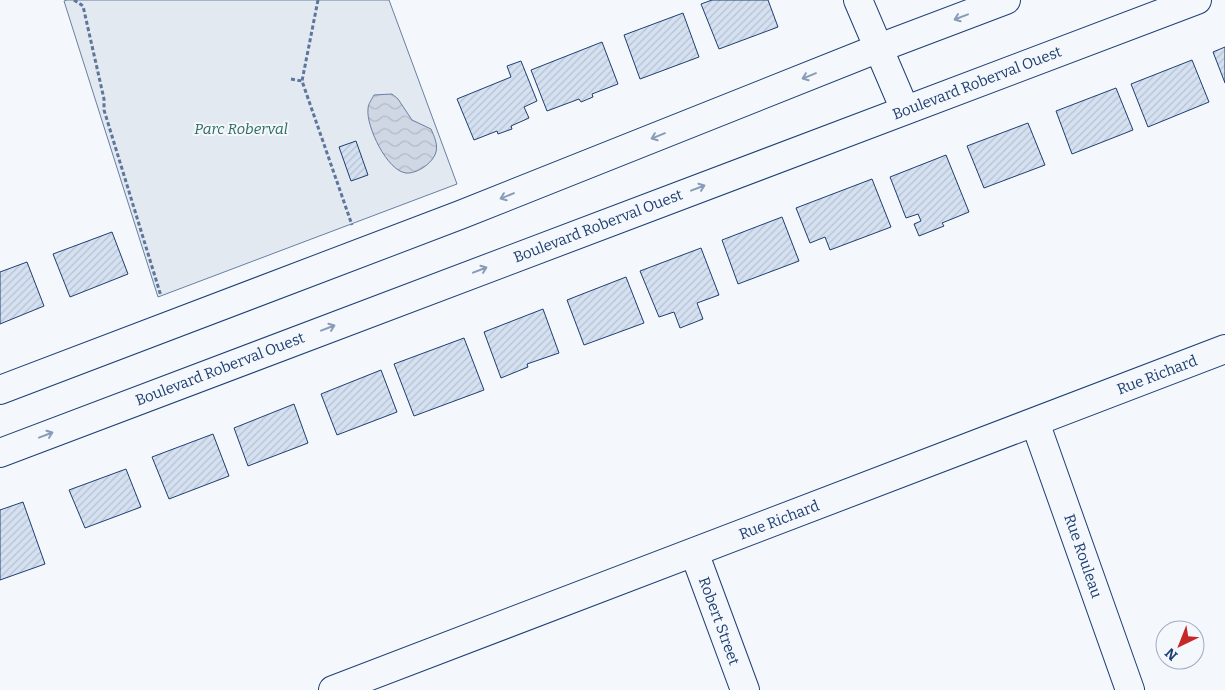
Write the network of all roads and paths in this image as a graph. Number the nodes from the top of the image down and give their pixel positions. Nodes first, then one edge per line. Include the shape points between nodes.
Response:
1 (74, 0) edge
2 (318, 0) edge
3 (858, 0) edge
4 (1006, 0) edge
5 (1197, 0) edge
6 (880, 48) junction
7 (291, 79) dead end
8 (302, 81) junction
9 (905, 110) junction
10 (354, 232) dead end
11 (164, 305) dead end
12 (1225, 349) edge
13 (0, 390) edge
14 (1035, 422) junction
15 (0, 453) edge
16 (694, 552) junction
17 (349, 687) edge
18 (745, 690) edge
19 (1130, 690) edge

1 - 11 path via 84,6 104,110
2 - 8 path
3 - 6 street
4 -> 6 street
5 - 9 street, Boulevard Roberval Ouest
6 - 9 street
6 -> 13 street via 460,215
7 - 8 path
8 - 10 path
15 -> 9 street, Boulevard Roberval Ouest
12 - 14 street, Rue Richard
14 - 16 street, Rue Richard
14 - 19 street, Rue Rouleau
16 - 17 street, Rue Richard
16 - 18 street, Robert Street

